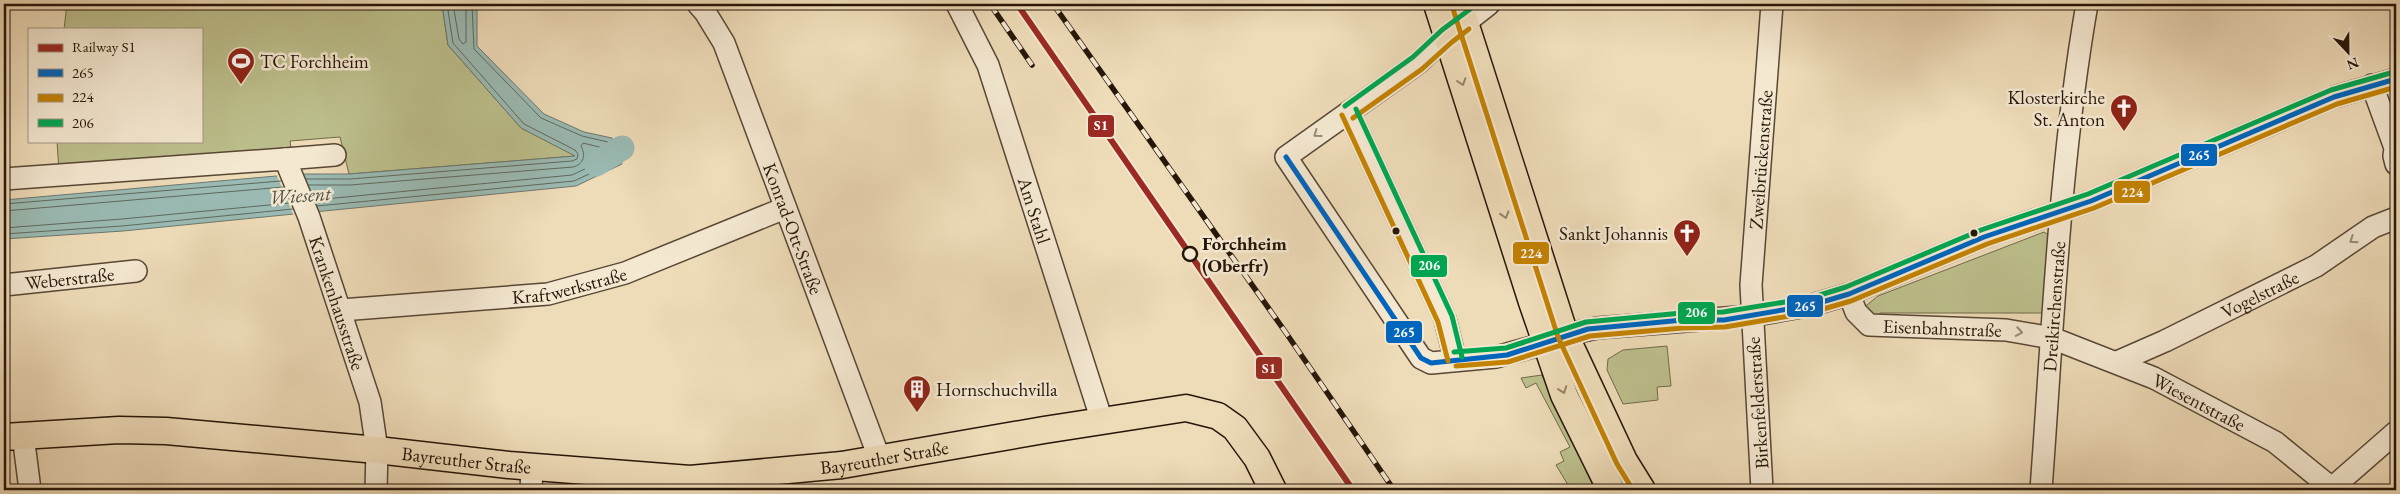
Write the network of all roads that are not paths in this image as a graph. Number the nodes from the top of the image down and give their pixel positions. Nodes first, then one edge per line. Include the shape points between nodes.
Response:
1 (698, 4) edge
2 (957, 4) edge
3 (1437, 4) edge
4 (1489, 4) edge
5 (1772, 4) edge
6 (2087, 4) edge
7 (1457, 21) edge
8 (2396, 79) edge
9 (2372, 85) junction
10 (1349, 112) junction
11 (335, 155) dead end
12 (2396, 156) edge
13 (287, 164) junction
14 (4, 180) edge
15 (785, 208) junction
16 (2060, 213) junction
17 (2396, 218) edge
18 (136, 271) dead end
19 (4, 285) edge
20 (1849, 294) junction
21 (341, 310) junction
22 (1751, 316) junction
23 (2052, 338) junction
24 (1556, 339) junction
25 (1456, 359) junction
26 (2117, 362) junction
27 (1102, 421) junction
28 (2396, 432) edge
29 (13, 436) edge
30 (377, 450) junction
31 (880, 460) junction
32 (531, 479) edge
33 (712, 484) edge
34 (2333, 489) edge
35 (30, 490) edge
36 (376, 490) edge
37 (1274, 490) edge
38 (1611, 490) edge
39 (1642, 490) edge
40 (1762, 490) edge
41 (2041, 490) edge

1 - 15 street, Konrad-Ott-Straße via 724,43
2 - 27 street, Am Stahl via 988,65
3 - 7 main road
4 - 7 street
5 - 22 street, Zweibrückenstraße
6 - 16 street, Dreikirchenstraße via 2076,68
7 - 10 street via 1418,63
7 - 24 main road
8 - 9 street
9 - 12 street
9 - 16 street via 2334,96
10 - 25 street via 1445,320
10 -> 25 street via 1286,158 1421,358 1431,363
11 - 13 street
13 - 14 street
13 - 21 street, Krankenhausstraße
15 - 21 street, Kraftwerkstraße via 625,273 548,294
15 - 31 street, Konrad-Ott-Straße
16 - 20 street via 1990,235
16 - 23 street, Dreikirchenstraße
17 -> 26 street, Vogelstraße via 2373,227 2316,266
18 - 19 street, Weberstraße
20 - 22 street via 1812,305
20 -> 23 street, Eisenbahnstraße via 1856,312 1868,325 2006,330
21 - 30 street, Krankenhausstraße via 370,402
22 - 24 street via 1596,328
22 - 40 street, Birkenfelderstraße
23 - 26 street, Wiesentstraße
23 - 41 street, Dreikirchenstraße
24 - 25 street via 1507,355
24 -> 38 main road via 1564,395
24 - 39 main road
26 - 34 street, Wiesentstraße via 2275,442
27 - 31 main road, Bayreuther Straße
27 - 37 main road, Bayreuther Straße via 1186,408 1218,416 1236,428
28 - 34 street
29 - 30 main road, Bayreuther Straße via 119,430 166,431
29 - 35 street
30 - 32 main road, Bayreuther Straße
30 - 36 street, Krankenhausstraße
31 - 33 main road, Bayreuther Straße
32 - 33 main road, Bayreuther Straße via 633,475

